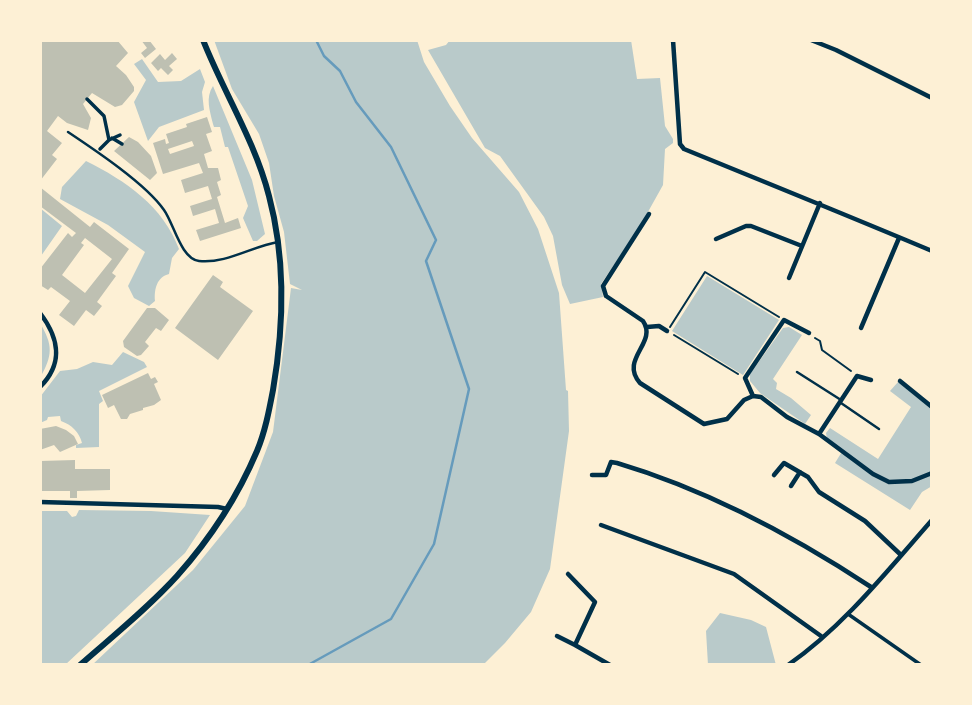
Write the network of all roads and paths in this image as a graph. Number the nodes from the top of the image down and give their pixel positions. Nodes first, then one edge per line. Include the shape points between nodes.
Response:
1 (204, 40) edge
2 (673, 40) edge
3 (811, 40) edge
4 (932, 97) edge
5 (87, 99) dead end
6 (68, 132) dead end
7 (120, 135) dead end
8 (111, 139) junction
9 (122, 144) dead end
10 (100, 149) dead end
11 (820, 203) junction
12 (649, 214) dead end
13 (899, 237) junction
14 (716, 239) dead end
15 (278, 243) junction
16 (802, 246) junction
17 (932, 251) edge
18 (789, 278) dead end
19 (40, 313) edge
20 (784, 320) junction
21 (647, 327) junction
22 (861, 328) dead end
23 (667, 331) junction
24 (809, 333) joint
25 (797, 372) dead end
26 (857, 376) junction
27 (745, 378) junction
28 (870, 380) dead end
29 (900, 381) dead end
30 (40, 387) edge
31 (753, 396) junction
32 (841, 402) junction
33 (932, 408) edge
34 (879, 429) dead end
35 (819, 434) junction
36 (800, 472) junction
37 (932, 473) edge
38 (592, 475) dead end
39 (774, 475) dead end
40 (791, 486) dead end
41 (40, 502) edge
42 (227, 509) junction
43 (932, 520) edge
44 (601, 525) dead end
45 (901, 555) junction
46 (568, 574) dead end
47 (871, 587) junction
48 (847, 613) junction
49 (557, 636) dead end
50 (821, 636) junction
51 (575, 645) junction
52 (80, 665) edge
53 (610, 665) edge
54 (788, 665) edge
55 (921, 665) edge

1 - 15 street via 262,174
2 - 11 street via 684,149
3 - 4 street
5 - 8 street via 104,116
6 - 15 lane via 158,201 185,253 194,260 235,256
7 - 8 street
8 - 9 street
8 - 10 street
11 - 13 street
11 - 16 street
12 - 21 street via 603,286 606,296
13 - 17 street
13 - 22 street
14 - 16 street via 751,226
15 - 42 street via 282,313 269,412 258,449
16 - 18 street
19 - 30 street via 54,335 57,353 48,379
20 - 23 path via 705,272
20 - 24 street
20 - 27 street
21 - 23 street
21 - 31 street via 634,363 636,379 695,420 722,422
23 - 27 path
24 - 26 path via 820,341 822,350
25 - 32 lane
26 - 28 street
26 - 32 street
27 - 31 street
29 - 33 street
31 - 35 street
32 - 34 lane
32 - 35 street
35 - 37 street via 889,482 912,481
36 - 39 street via 784,463
36 - 40 street
36 - 45 street
38 - 47 street via 606,475 611,462 644,471 734,508
41 - 42 street
42 - 52 street via 177,576
43 - 45 street
44 - 50 street via 734,575
45 - 47 street
46 - 51 street via 595,603
47 - 48 street
48 - 50 street
48 - 55 street
49 - 51 street
50 - 54 street
51 - 53 street

